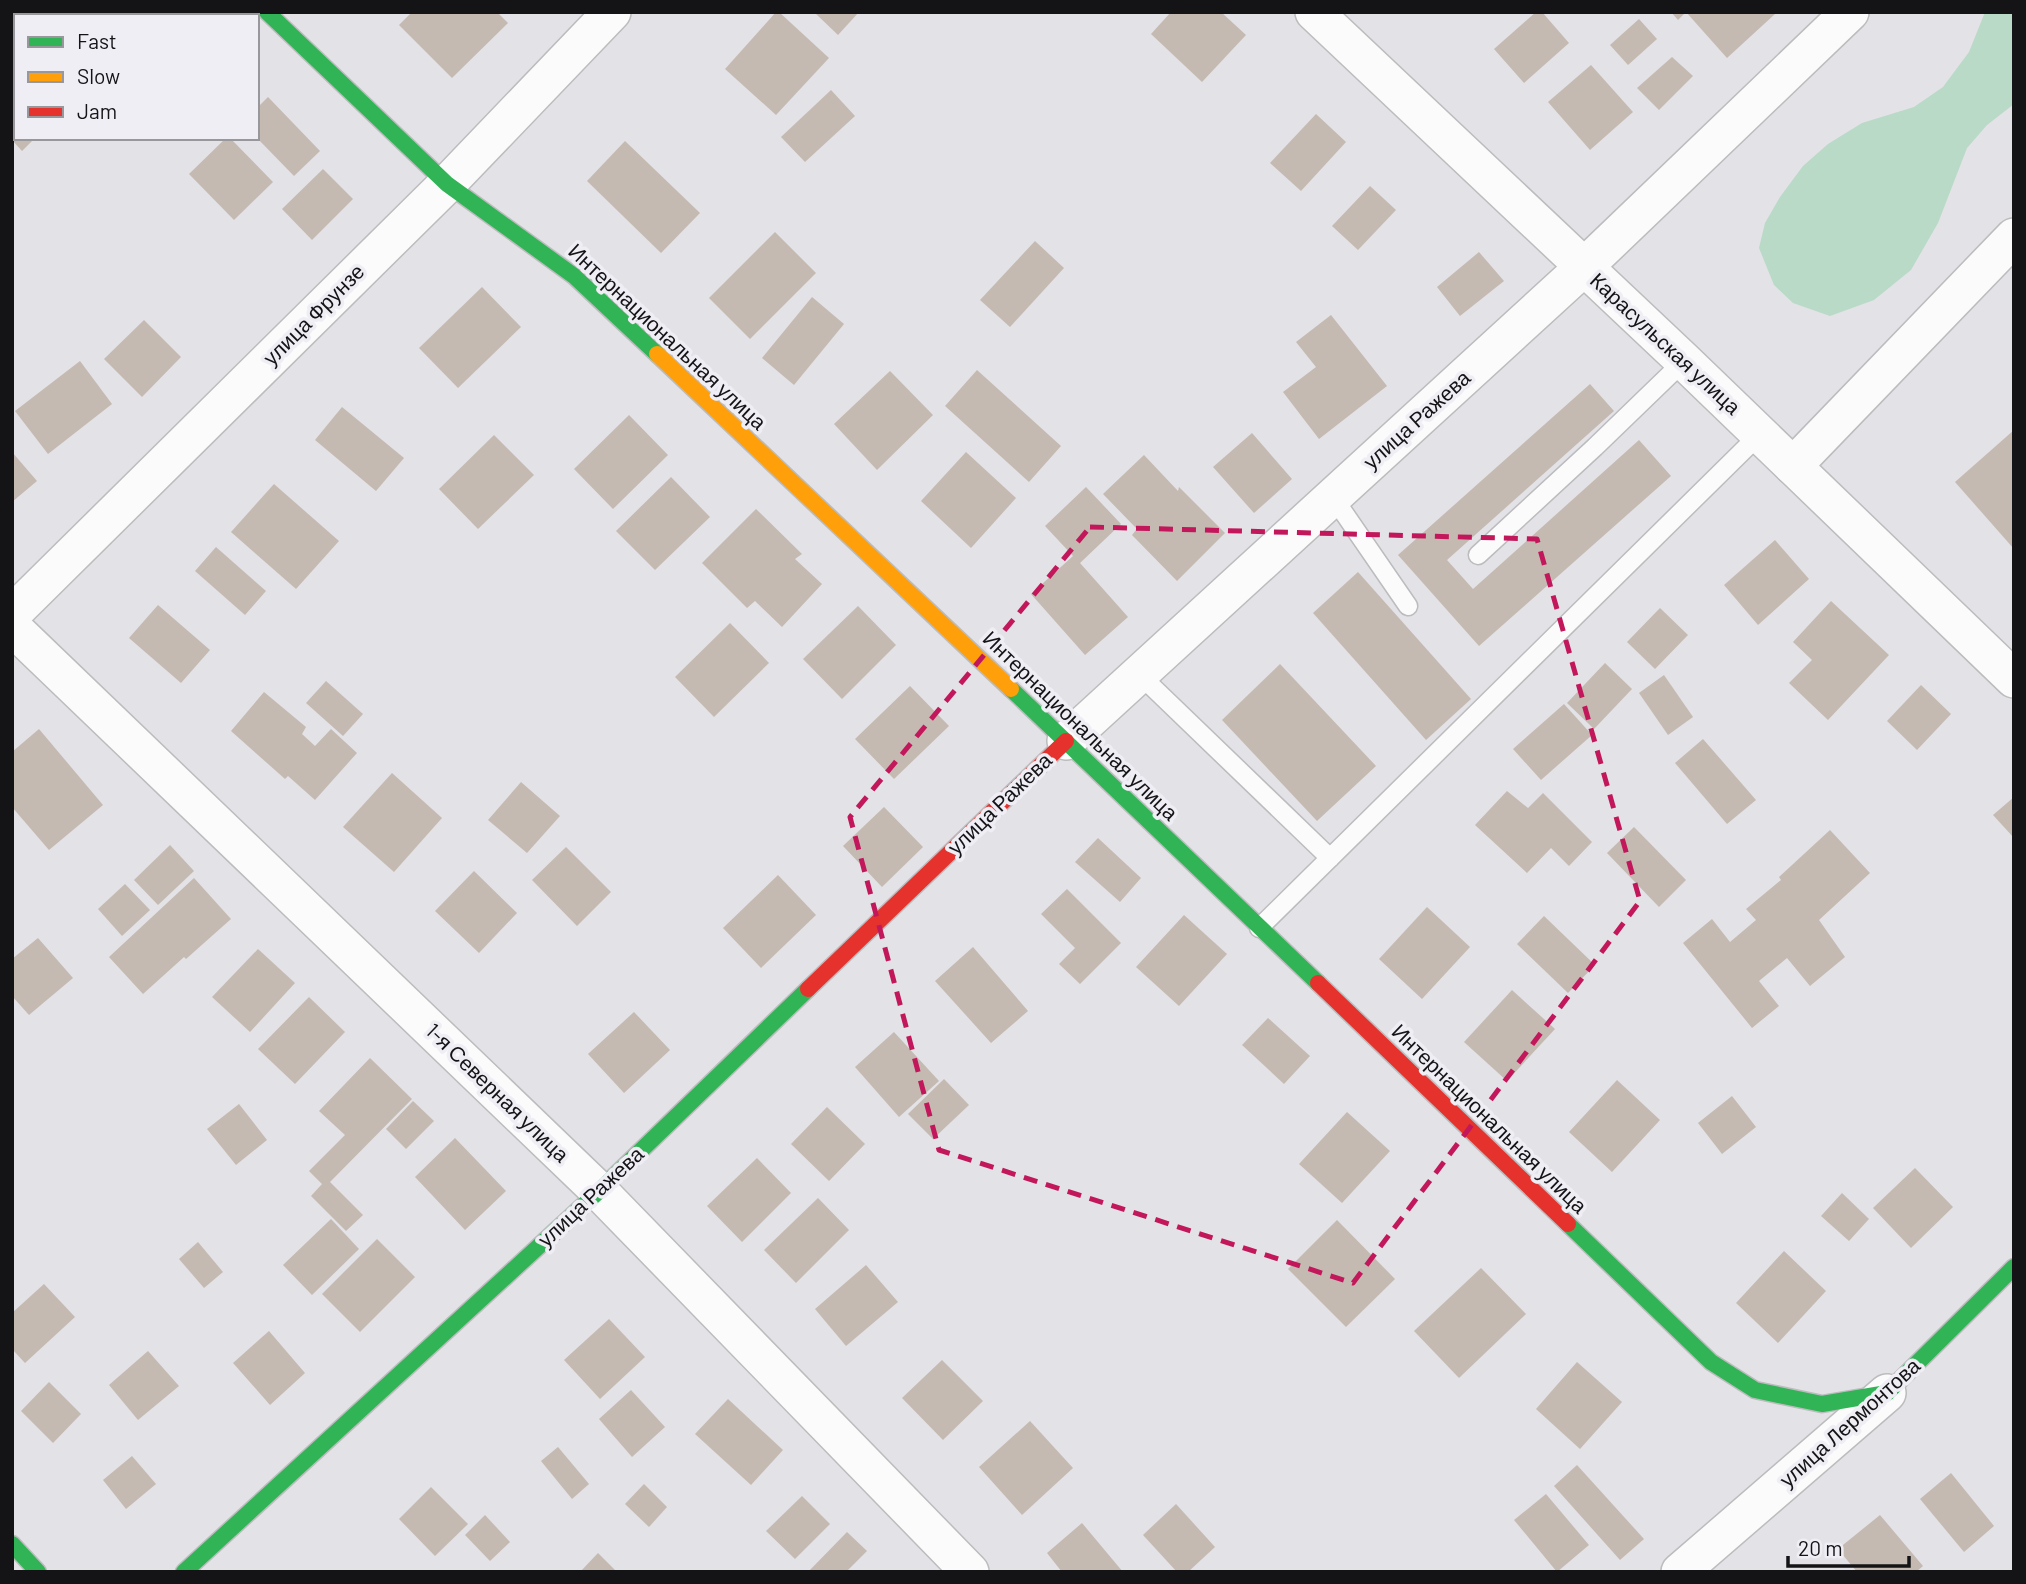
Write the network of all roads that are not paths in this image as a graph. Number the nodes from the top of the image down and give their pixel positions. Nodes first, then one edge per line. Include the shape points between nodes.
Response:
1 (267, 12) edge
2 (612, 12) edge
3 (1314, 12) edge
4 (1850, 12) edge
5 (447, 184) junction
6 (2014, 237) edge
7 (1584, 267) junction
8 (1684, 361) junction
9 (1760, 434) junction
10 (1793, 466) junction
11 (1333, 497) junction
12 (1478, 555) dead end
13 (1408, 606) dead end
14 (12, 614) edge
15 (12, 627) edge
16 (1139, 674) junction
17 (2014, 679) edge
18 (1066, 741) junction
19 (1331, 858) junction
20 (1259, 928) junction
21 (599, 1191) junction
22 (2014, 1267) edge
23 (1887, 1393) junction
24 (12, 1544) edge
25 (38, 1572) edge
26 (184, 1572) edge
27 (970, 1572) edge
28 (1680, 1572) edge

1 - 5 main road, Интернациональная улица
2 - 5 street, улица Фрунзе
3 - 7 street, Карасульская улица
4 - 7 street, улица Ражева
5 - 14 street, улица Фрунзе
5 - 18 main road, Интернациональная улица via 573,275
6 - 10 street
7 - 8 street, Карасульская улица
7 - 11 street, улица Ражева
8 - 9 street, Карасульская улица
8 - 12 lane
9 - 10 street, Карасульская улица
9 - 19 lane
10 - 17 street, Карасульская улица
11 - 13 lane
11 - 16 street, улица Ражева
15 - 21 street, 1-я Северная улица
16 - 18 street, улица Ражева
16 - 19 lane
18 - 20 main road, Интернациональная улица
18 - 21 main road, улица Ражева
19 - 20 lane
20 - 23 main road, Интернациональная улица via 1711,1362 1755,1390 1822,1404
21 - 26 main road, улица Ражева
21 - 27 street, 1-я Северная улица
22 - 23 main road, улица Лермонтова
23 - 28 street, улица Лермонтова
24 - 25 main road

